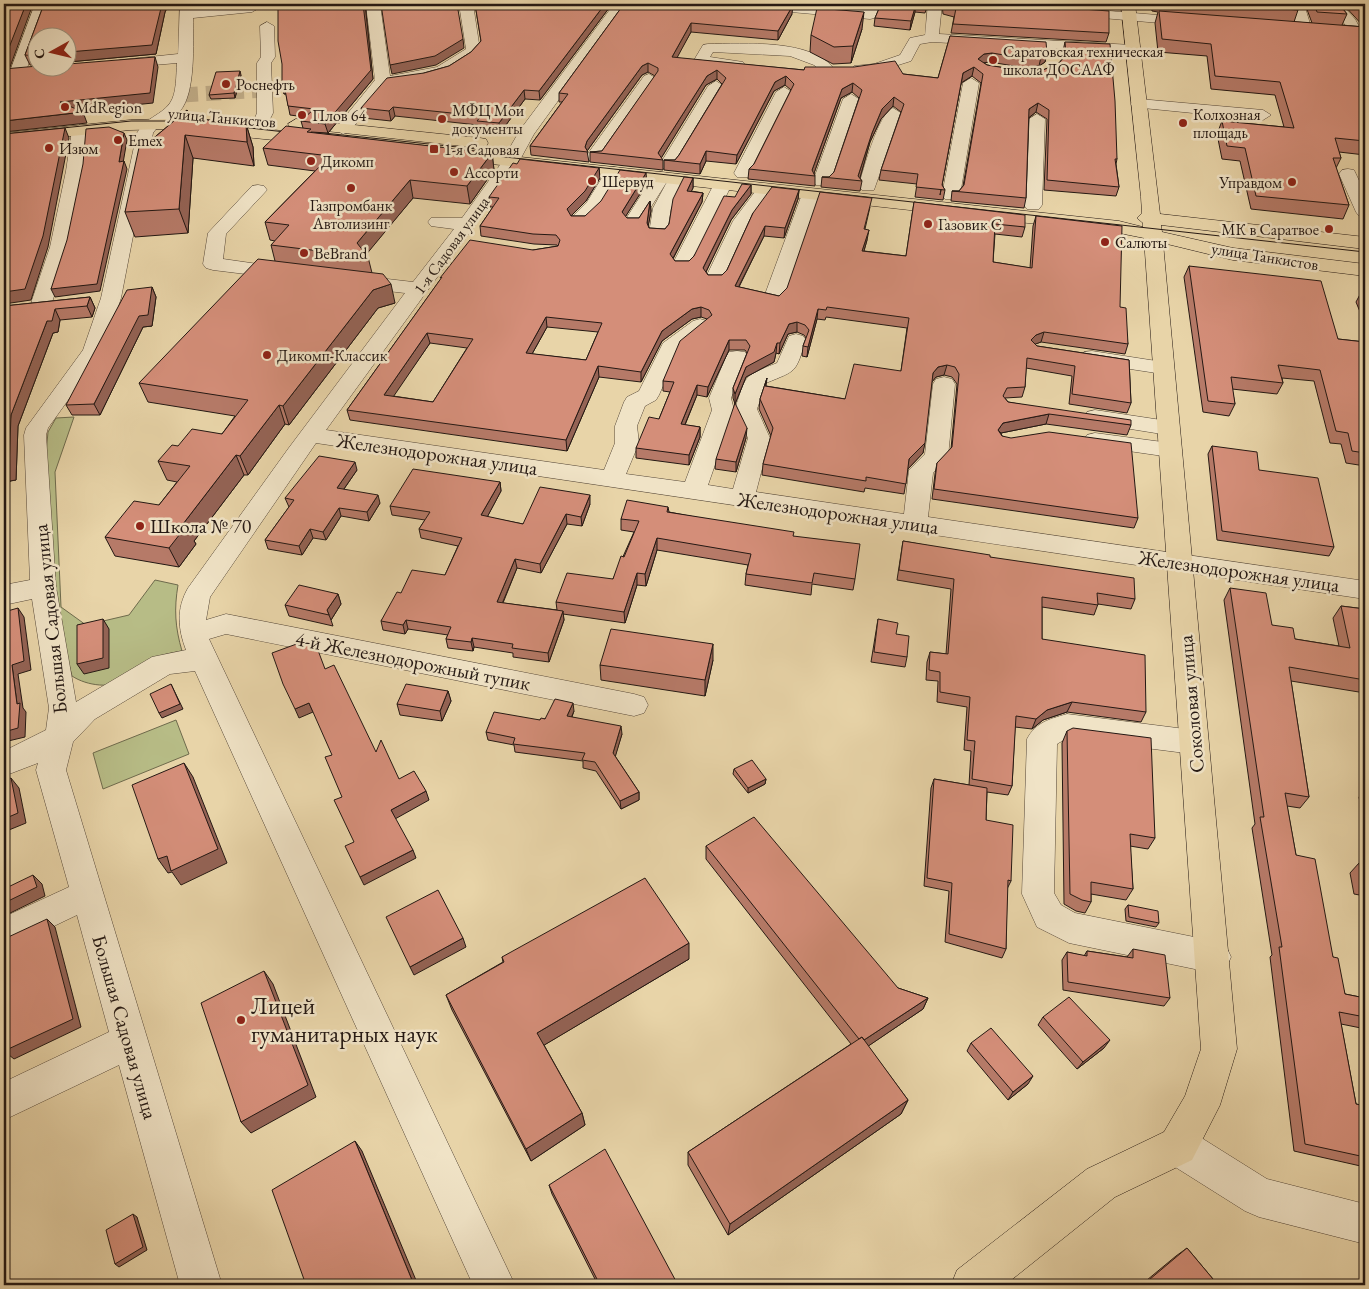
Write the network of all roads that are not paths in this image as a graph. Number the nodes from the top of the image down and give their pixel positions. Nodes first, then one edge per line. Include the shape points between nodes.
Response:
1 (42, 4) edge
2 (252, 4) edge
3 (372, 4) edge
4 (466, 4) edge
5 (621, 4) edge
6 (741, 4) edge
7 (750, 4) edge
8 (875, 4) edge
9 (935, 4) edge
10 (1297, 4) edge
11 (1334, 4) edge
12 (187, 10) edge
13 (1128, 10) edge
14 (1060, 15) edge
15 (1208, 23) edge
16 (267, 26) dead end
17 (1285, 28) edge
18 (1305, 30) junction
19 (1322, 31) edge
20 (1339, 32) edge
21 (1360, 34) edge
22 (932, 38) junction
23 (1132, 49) junction
24 (183, 58) junction
25 (108, 65) edge
26 (753, 66) edge
27 (801, 70) edge
28 (828, 70) junction
29 (17, 74) edge
30 (649, 79) dead end
31 (383, 81) junction
32 (971, 83) dead end
33 (716, 86) dead end
34 (784, 92) dead end
35 (851, 99) dead end
36 (1139, 104) junction
37 (172, 112) junction
38 (894, 113) dead end
39 (1262, 115) dead end
40 (1037, 119) dead end
41 (262, 120) junction
42 (149, 124) junction
43 (4, 127) edge
44 (343, 129) junction
45 (80, 130) junction
46 (4, 138) edge
47 (514, 154) junction
48 (595, 156) junction
49 (614, 172) junction
50 (743, 173) junction
51 (669, 174) junction
52 (1348, 174) dead end
53 (723, 184) junction
54 (868, 186) junction
55 (817, 187) junction
56 (766, 189) junction
57 (258, 190) dead end
58 (951, 195) junction
59 (1033, 205) junction
60 (1365, 209) edge
61 (578, 220) edge
62 (437, 222) dead end
63 (633, 222) edge
64 (467, 224) junction
65 (1151, 226) junction
66 (658, 233) edge
67 (455, 240) junction
68 (475, 243) edge
69 (1365, 243) edge
70 (682, 266) edge
71 (1365, 270) edge
72 (308, 276) edge
73 (337, 279) edge
74 (715, 279) edge
75 (419, 289) junction
76 (774, 297) edge
77 (42, 306) edge
78 (700, 326) edge
79 (796, 340) dead end
80 (1069, 354) edge
81 (737, 357) dead end
82 (1163, 368) junction
83 (944, 384) dead end
84 (1071, 414) edge
85 (310, 435) junction
86 (1075, 437) edge
87 (1169, 439) junction
88 (612, 479) junction
89 (694, 492) junction
90 (742, 498) junction
91 (915, 524) junction
92 (1180, 563) junction
93 (43, 587) junction
94 (1365, 590) edge
95 (4, 595) edge
96 (199, 647) junction
97 (634, 705) dead end
98 (60, 737) junction
99 (1193, 742) junction
100 (4, 764) edge
101 (88, 894) junction
102 (4, 934) edge
103 (1214, 957) junction
104 (129, 1040) junction
105 (4, 1101) edge
106 (1178, 1146) junction
107 (1365, 1224) edge
108 (201, 1285) edge
109 (494, 1285) edge
110 (972, 1285) edge

1 - 29 street
2 - 12 street via 252,8
3 - 31 street
4 - 31 street via 473,50 459,63 413,78
5 - 47 street, 1-я Садовая улица
6 - 7 street
7 - 8 street via 870,15
9 - 22 street
10 - 18 street
11 - 21 street
12 - 24 street
13 - 14 street
13 - 15 street
13 - 23 main road, Соколовая улица
16 - 41 street via 268,57 264,63 266,113
17 - 18 street
18 - 19 street
20 - 21 street
22 - 23 street via 1054,52
22 - 28 street via 915,41 906,58 876,68
23 - 36 main road, Соколовая улица
24 - 25 street
24 - 37 street via 183,95
26 - 28 street via 701,60 708,48 794,52 823,62
27 - 28 street
30 - 48 street
31 - 44 street
32 - 58 street
33 - 51 street
34 - 50 street
35 - 55 street
36 - 39 street
36 - 65 main road, Соколовая улица
37 - 41 main road, улица Танкистов
37 - 42 street
37 - 43 main road, улица Танкистов via 98,116
38 - 54 street via 873,164
40 - 59 street
41 - 44 main road, улица Танкистов
42 - 45 main road, улица Танкистов
42 - 47 main road, улица Танкистов
42 - 93 street, Большая Садовая улица via 101,299 93,350 35,435
44 - 47 main road, улица Танкистов
45 - 46 main road, улица Танкистов
45 - 77 street via 56,261 41,299
47 - 48 main road, улица Танкистов
47 - 49 main road, улица Танкистов
47 - 64 street, 1-я Садовая улица
48 - 51 main road, улица Танкистов
49 - 51 main road, улица Танкистов
49 - 61 street via 594,206
50 - 51 main road, улица Танкистов
50 - 55 main road, улица Танкистов
51 - 53 main road, улица Танкистов
51 - 63 street
51 - 66 street
52 - 60 street
53 - 56 main road, улица Танкистов
53 - 70 street
54 - 55 main road, улица Танкистов
54 - 58 main road, улица Танкистов
55 - 56 main road, улица Танкистов
55 - 65 main road, улица Танкистов via 1119,227
55 - 76 street
56 - 74 street via 742,221
57 - 72 street via 218,233 212,264
58 - 59 main road, улица Танкистов
59 - 65 main road, улица Танкистов
62 - 64 street
64 - 67 street, 1-я Садовая улица
65 - 69 main road, улица Танкистов
65 - 71 main road, улица Танкистов via 1233,254
65 - 82 main road, Соколовая улица
67 - 68 street
67 - 75 street, 1-я Садовая улица
73 - 75 street
75 - 85 street, 1-я Садовая улица
78 - 88 street via 670,347 648,395 635,402 626,426 627,443
79 - 90 street via 786,367 756,379 746,409 759,438
80 - 82 street
81 - 89 street via 720,398 723,410
82 - 87 main road, Соколовая улица
83 - 91 street via 936,458 921,470
84 - 87 street
85 - 88 street, Железнодорожная улица
85 - 96 street via 197,594 190,617
86 - 87 street
87 - 92 main road, Соколовая улица
88 - 89 street, Железнодорожная улица
89 - 90 street, Железнодорожная улица
90 - 91 street, Железнодорожная улица
91 - 92 street, Железнодорожная улица
92 - 94 street, Железнодорожная улица
92 - 99 main road, Соколовая улица
93 - 95 street
93 - 98 street, Большая Садовая улица via 63,708
96 - 97 street, 4-й Железнодорожный тупик via 226,624
96 - 98 street, 4-й Железнодорожный тупик via 180,661 162,665 85,712
96 - 109 street
98 - 100 street
98 - 101 street, Большая Садовая улица via 51,770
99 - 103 main road, Соколовая улица
99 - 103 street via 1067,726 1053,730 1042,739 1038,894 1049,916 1069,928
101 - 102 street
101 - 104 street, Большая Садовая улица
103 - 106 main road, Соколовая улица via 1219,1049 1201,1104
104 - 105 street
104 - 108 street, Большая Садовая улица
106 - 107 street via 1259,1197
106 - 110 main road via 1101,1183

